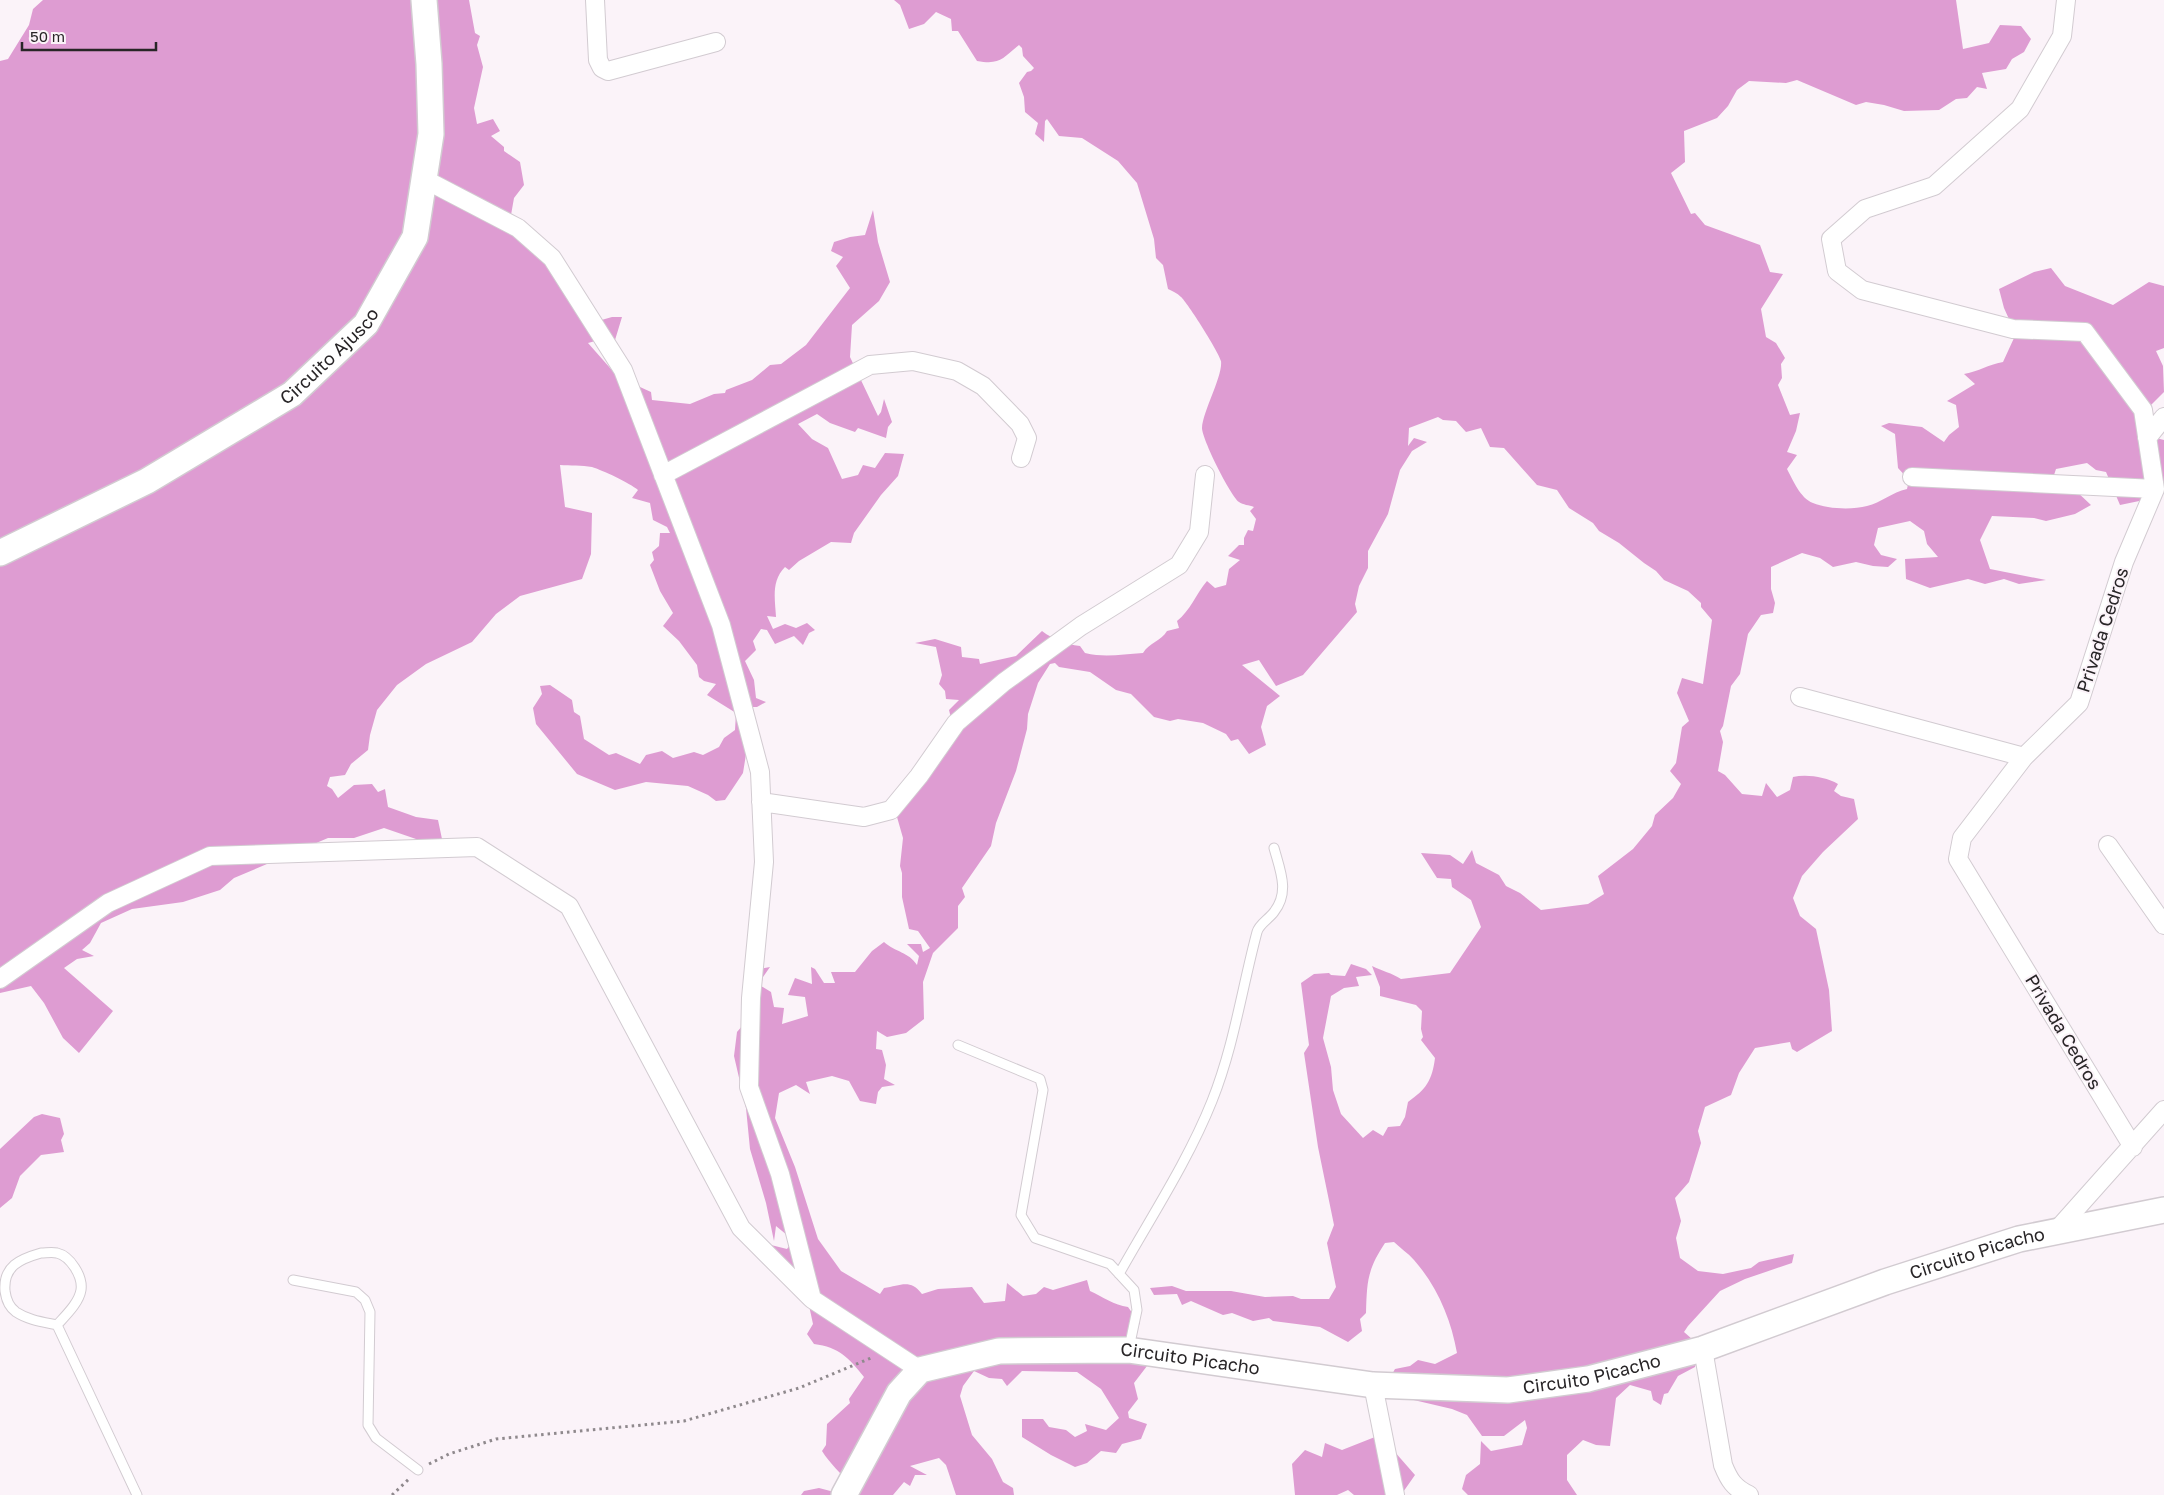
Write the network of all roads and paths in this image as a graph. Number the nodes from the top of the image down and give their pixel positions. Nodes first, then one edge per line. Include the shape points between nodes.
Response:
1 (424, 0) edge
2 (595, 0) edge
3 (2066, 0) edge
4 (716, 42) dead end
5 (424, 179) junction
6 (2164, 417) edge
7 (2148, 438) junction
8 (1021, 458) dead end
9 (663, 475) junction
10 (1205, 475) dead end
11 (1912, 477) dead end
12 (2155, 489) junction
13 (0, 553) edge
14 (1800, 697) dead end
15 (2024, 757) junction
16 (761, 802) junction
17 (2108, 845) dead end
18 (1274, 848) dead end
19 (2164, 925) edge
20 (0, 978) edge
21 (958, 1045) dead end
22 (2164, 1110) edge
23 (2133, 1147) junction
24 (2164, 1210) edge
25 (2057, 1230) junction
26 (1119, 1274) junction
27 (293, 1280) dead end
28 (812, 1299) junction
29 (57, 1325) junction
30 (1703, 1348) junction
31 (1128, 1350) junction
32 (890, 1351) junction
33 (920, 1370) junction
34 (1373, 1385) junction
35 (418, 1470) junction
36 (137, 1495) edge
37 (392, 1495) edge
38 (844, 1495) edge
39 (1395, 1495) edge
40 (1749, 1495) edge

1 - 5 main road, Circuito Ajusco via 430,134
2 - 4 street via 598,60 608,71
3 - 7 street via 2062,36 2020,109 1934,186 1865,209 1831,239 1836,271 1862,290 2013,329 2084,332 2143,410
5 - 9 street via 518,228 552,258 623,370
5 - 13 main road, Circuito Ajusco via 415,237 366,324 292,394 147,481
6 - 7 street
7 - 12 street
8 - 9 street via 1027,438 1020,424 982,386 957,371 913,361 870,365
9 - 16 street via 721,626 760,772
10 - 16 street via 1199,532 1179,565 1081,626 997,688 956,723 891,810 864,817
11 - 12 street
12 - 15 street, Privada Cedros via 2124,562 2079,703
14 - 15 street
15 - 23 street, Privada Cedros via 1962,838 1958,860
16 - 28 street via 764,862 750,998 749,1087 780,1174
17 - 19 street
18 - 26 lane via 1284,884 1282,897 1275,911 1258,929 1232,1038 1212,1100 1192,1146
20 - 28 street via 108,903 210,856 477,847 569,906 741,1228
21 - 26 lane via 1040,1079 1043,1090 1021,1215 1035,1238 1110,1264
22 - 23 street
23 - 25 street
24 - 25 main road, Circuito Picacho
25 - 30 main road, Circuito Picacho via 1885,1282
26 - 31 lane via 1134,1290 1137,1310
27 - 35 lane via 356,1292 365,1300 370,1312 368,1425 376,1438
28 - 32 street
29 - 29 lane via 81,1290 78,1273 58,1253 41,1253 22,1259 9,1269 4,1283 6,1298 14,1311
29 - 36 lane
30 - 34 main road, Circuito Picacho via 1588,1379 1508,1390
30 - 40 street via 1723,1464 1729,1480
31 - 33 main road, Circuito Picacho via 999,1350
31 - 34 main road, Circuito Picacho
32 - 33 street
32 - 35 path via 799,1388 684,1421 496,1439 449,1454
33 - 38 main road via 899,1392
34 - 39 street
35 - 37 path

